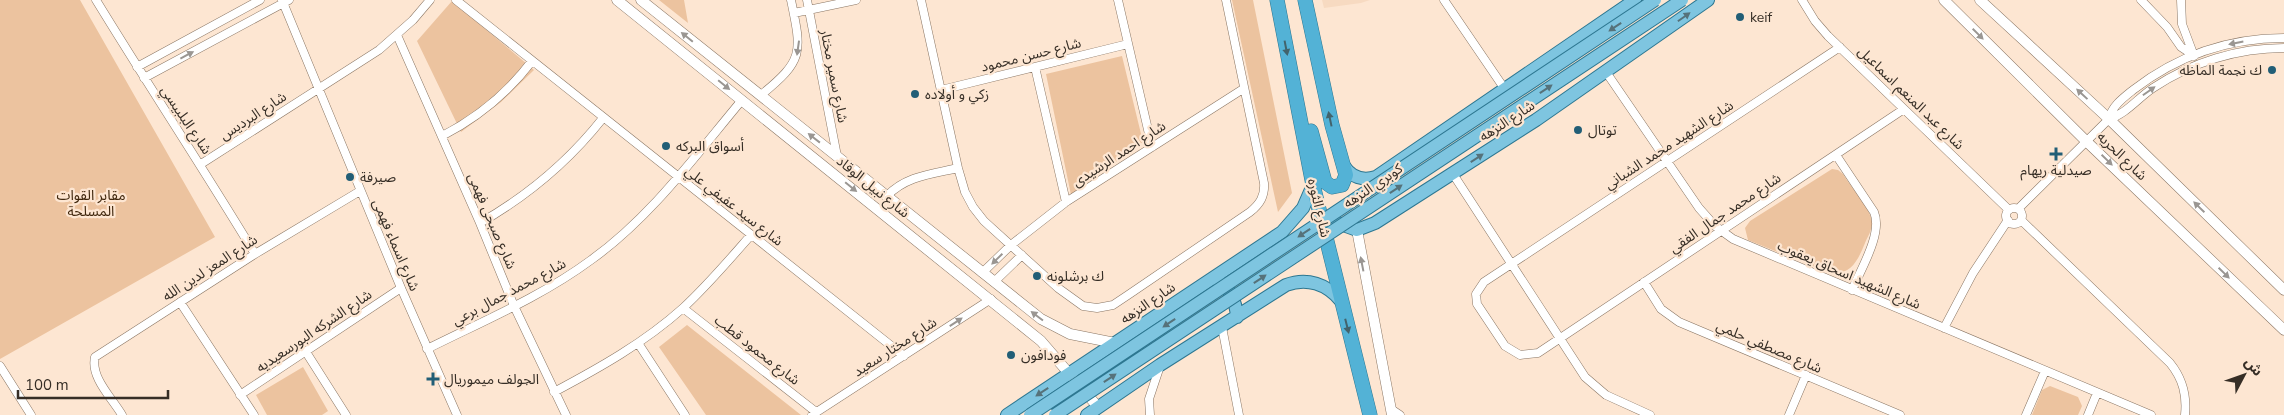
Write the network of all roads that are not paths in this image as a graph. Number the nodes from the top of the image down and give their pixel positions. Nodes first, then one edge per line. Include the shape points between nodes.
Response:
1 (96, 0) edge
2 (260, 0) edge
3 (430, 0) edge
4 (456, 0) edge
5 (618, 0) edge
6 (641, 0) edge
7 (791, 0) edge
8 (807, 0) edge
9 (856, 0) edge
10 (921, 0) edge
11 (1118, 0) edge
12 (1226, 0) edge
13 (1277, 0) edge
14 (1305, 0) edge
15 (1444, 0) edge
16 (1635, 0) edge
17 (1656, 0) edge
18 (1682, 0) edge
19 (1708, 0) edge
20 (1802, 0) edge
21 (1944, 0) edge
22 (1980, 0) edge
23 (2140, 0) edge
24 (2181, 0) edge
25 (284, 1) edge
26 (809, 10) junction
27 (794, 13) junction
28 (2181, 19) junction
29 (2163, 22) junction
30 (397, 35) junction
31 (2284, 38) edge
32 (1128, 44) junction
33 (1840, 47) junction
34 (2284, 48) edge
35 (2193, 55) junction
36 (532, 61) junction
37 (2197, 65) junction
38 (137, 67) junction
39 (1035, 67) junction
40 (1606, 72) junction
41 (144, 78) junction
42 (1504, 88) junction
43 (1243, 89) junction
44 (318, 90) junction
45 (941, 90) junction
46 (761, 95) junction
47 (742, 100) junction
48 (1904, 109) junction
49 (604, 118) junction
50 (1300, 118) junction
51 (2109, 119) junction
52 (442, 136) junction
53 (2086, 141) junction
54 (1425, 143) junction
55 (1152, 147) junction
56 (1836, 154) junction
57 (837, 156) junction
58 (1667, 161) junction
59 (201, 164) junction
60 (1344, 166) junction
61 (958, 168) junction
62 (1450, 176) junction
63 (677, 177) junction
64 (1313, 185) junction
65 (360, 191) junction
66 (887, 196) junction
67 (1066, 202) junction
68 (1318, 204) junction
69 (2014, 209) junction
70 (2008, 220) junction
71 (2021, 220) junction
72 (480, 223) junction
73 (1357, 230) junction
74 (1721, 231) junction
75 (751, 235) junction
76 (1011, 245) junction
77 (255, 254) junction
78 (1022, 255) junction
79 (1511, 264) junction
80 (982, 273) junction
81 (1214, 278) junction
82 (994, 282) junction
83 (1644, 282) junction
84 (401, 288) junction
85 (1852, 290) junction
86 (2284, 290) edge
87 (991, 299) junction
88 (1341, 301) junction
89 (180, 302) junction
90 (514, 306) junction
91 (683, 308) junction
92 (1236, 317) junction
93 (1052, 326) junction
94 (1222, 326) junction
95 (1944, 328) junction
96 (2284, 330) edge
97 (1559, 338) junction
98 (1041, 341) junction
99 (638, 343) junction
100 (1115, 344) junction
101 (427, 349) junction
102 (306, 352) junction
103 (904, 356) junction
104 (1160, 365) junction
105 (0, 366) edge
106 (2045, 370) junction
107 (1070, 373) junction
108 (1806, 375) junction
109 (554, 392) junction
110 (2097, 392) junction
111 (240, 395) junction
112 (1101, 411) edge
113 (1394, 413) edge
114 (119, 414) edge
115 (342, 414) edge
116 (814, 414) edge
117 (31, 415) edge
118 (254, 415) edge
119 (457, 415) edge
120 (566, 415) edge
121 (685, 415) edge
122 (1007, 415) edge
123 (1030, 415) edge
124 (1055, 415) edge
125 (1087, 415) edge
126 (1150, 415) edge
127 (1239, 415) edge
128 (1370, 415) edge
129 (1650, 415) edge
130 (1789, 415) edge
131 (1900, 415) edge
132 (2026, 415) edge
133 (2088, 415) edge
134 (2151, 415) edge
135 (2185, 415) edge

1 - 38 street, شارع البلبيسي
2 - 38 street
3 - 30 street, شارع البرديس
4 - 36 street, شارع سيد عفيفي علي
5 -> 47 street, شارع نبيل الوقاد
46 -> 6 street, شارع نبيل الوقاد
7 - 27 street, شارع سمير مختار
8 - 26 street, شارع سمير مختار
9 - 26 street
10 - 45 street
11 - 32 street
12 - 43 street
13 -> 50 highway, شارع الثوره
60 -> 14 highway
15 - 42 street
16 - 42 main road, شارع النزهه
17 -> 123 main road, كوبري النزهه, bridge
124 -> 18 main road, كوبري النزهه, bridge
40 -> 19 main road, شارع النزهه
20 - 33 street, شارع عبد المنعم اسماعيل via 1815,21
21 -> 53 street, شارع الحريه
51 -> 22 street, شارع الحريه
23 - 29 street
24 - 28 street
41 -> 25 street
25 - 44 street, شارع اسماء فهمى
26 - 27 street
26 - 57 street, شارع سمير مختار
27 -> 46 street, شارع سمير مختار via 799,38 797,56 788,72
28 - 29 street
28 - 35 street
29 - 35 street via 2181,46
30 - 44 street, شارع البرديس
30 - 52 street, شارع صبحى فهمى
31 -> 35 street via 2239,42
32 - 39 street, شارع حسن محمود
32 - 55 street
33 - 48 street, شارع عبد المنعم اسماعيل
33 - 58 street, شارع الشهيد محمد الشباني
34 - 37 street via 2235,53
35 - 37 street
35 - 51 street via 2142,83 2115,106
36 - 49 street, شارع سيد عفيفي علي
36 - 52 street via 517,81 482,112
51 -> 37 street via 2123,113 2156,86
38 - 41 street, شارع البلبيسي
39 - 45 street, شارع حسن محمود
39 - 67 street
40 - 58 street, شارع الشهيد اسحاق يعقوب
62 -> 40 main road, شارع النزهه
41 - 59 street, شارع البلبيسي
42 - 54 main road, شارع النزهه
43 - 55 street, شارع احمد الرشيدى
43 - 78 street via 1264,190 1260,202 1250,212 1113,304 1097,308 1084,306 1072,299
44 - 59 street, شارع البرديس
44 - 65 street, شارع اسماء فهمى
45 - 61 street
57 -> 46 street, شارع نبيل الوقاد
47 - 63 street, شارع محمد جمال برعي
47 -> 87 street, شارع نبيل الوقاد
48 - 56 street, شارع محمد جمال الفقي
48 - 69 street, شارع عبد المنعم اسماعيل
49 - 63 street, شارع سيد عفيفي علي
49 - 72 street via 539,185
50 - 60 highway via 1312,132 1327,184 1337,188 1344,183
50 - 64 highway, شارع الثوره
51 - 53 street
86 -> 51 street, شارع الحريه
52 - 72 street, شارع صبحى فهمى
53 - 69 street
53 -> 96 street, شارع الحريه
54 - 60 main road, شارع النزهه via 1372,178 1356,177
54 - 62 main road via 1421,157 1424,168 1432,176
55 - 67 street, شارع احمد الرشيدى
56 - 74 street, شارع محمد جمال الفقي
56 - 85 street via 1877,219 1875,235
57 - 66 street, شارع نبيل الوقاد
58 - 74 street, شارع الشهيد اسحاق يعقوب via 1704,214
58 - 79 street, شارع الشهيد محمد الشباني
59 - 77 street, شارع البلبيسي
61 - 66 street via 912,179
61 - 76 street via 973,207
62 - 73 main road, شارع النزهه via 1375,223
62 - 79 street
63 - 75 street, شارع سيد عفيفي علي
63 - 90 street, شارع محمد جمال برعي via 638,221 600,254 568,277
64 - 68 highway, شارع الثوره
64 - 81 main road, شارع النزهه via 1304,208 1287,228
65 - 77 street, شارع المعز لدين الله
65 - 84 street, شارع اسماء فهمى
66 - 80 street, شارع نبيل الوقاد
67 - 76 street, شارع احمد الرشيدى
68 - 73 main road via 1336,223
68 - 88 highway, شارع الثوره
69 - 70 street via 2007,214
69 - 71 street via 2021,213
70 - 71 street via 2015,223
70 - 95 street via 1973,273
71 - 135 street via 2170,363 2184,386
72 - 90 street, شارع صبحى فهمى
113 -> 73 street
74 - 83 street, شارع محمد جمال الفقي
74 - 85 street, شارع الشهيد اسحاق يعقوب via 1746,246
75 - 91 street
75 - 103 street, شارع سيد عفيفي علي
76 - 78 street
76 -> 80 street, شارع احمد الرشيدى
77 - 89 street, شارع المعز لدين الله
78 - 82 street
79 - 97 street
79 - 97 street, شارع الشهيد محمد الشباني via 1480,285 1476,294 1479,308 1505,346 1514,353 1532,355
80 - 82 street, شارع نبيل الوقاد
81 - 92 main road via 1233,297
81 - 100 main road, شارع النزهه
93 -> 82 street, شارع نبيل الوقاد
83 - 97 street, شارع محمد جمال الفقي
83 - 108 street, شارع مصطفي حلمي via 1658,305 1674,319
84 - 101 street, شارع اسماء فهمى
84 - 102 street, شارع الشركه البورسعيديه
85 - 95 street, شارع الشهيد اسحاق يعقوب
87 - 98 street, شارع نبيل الوقاد
103 -> 87 street, شارع مختار سعيد
88 - 92 main road via 1320,284 1300,281 1286,285
88 -> 128 highway, شارع الثوره
89 - 111 street
89 - 114 street, شارع المعز لدين الله via 95,357 93,366 98,378
90 - 101 street, شارع محمد جمال برعي
90 - 109 street, شارع صبحى فهمى
91 - 99 street
91 - 116 street, شارع محمود قطب
92 - 94 main road
93 - 98 street via 1051,334
93 - 100 street, شارع نبيل الوقاد
94 - 104 main road
94 - 127 street
95 - 106 street, شارع الشهيد اسحاق يعقوب
97 - 129 street via 1579,369 1598,390
98 - 107 street, شارع نبيل الوقاد
99 - 109 street
99 - 121 street
100 - 107 main road, شارع النزهه
101 - 119 street, شارع اسماء فهمى
102 - 111 street, شارع الشركه البورسعيديه
102 - 115 street
103 - 116 street, شارع مختار سعيد
104 - 112 main road
104 - 126 street via 1149,399
105 - 117 street
106 - 110 street, شارع الشهيد اسحاق يعقوب
106 - 132 street
107 - 112 street, شارع نبيل الوقاد
107 -> 122 main road, شارع النزهه
108 - 130 street
108 - 131 street, شارع مصطفي حلمي
109 - 120 street, شارع صبحى فهمى
110 - 133 street
110 - 134 street, شارع الشهيد اسحاق يعقوب
111 - 118 street
112 - 125 main road

